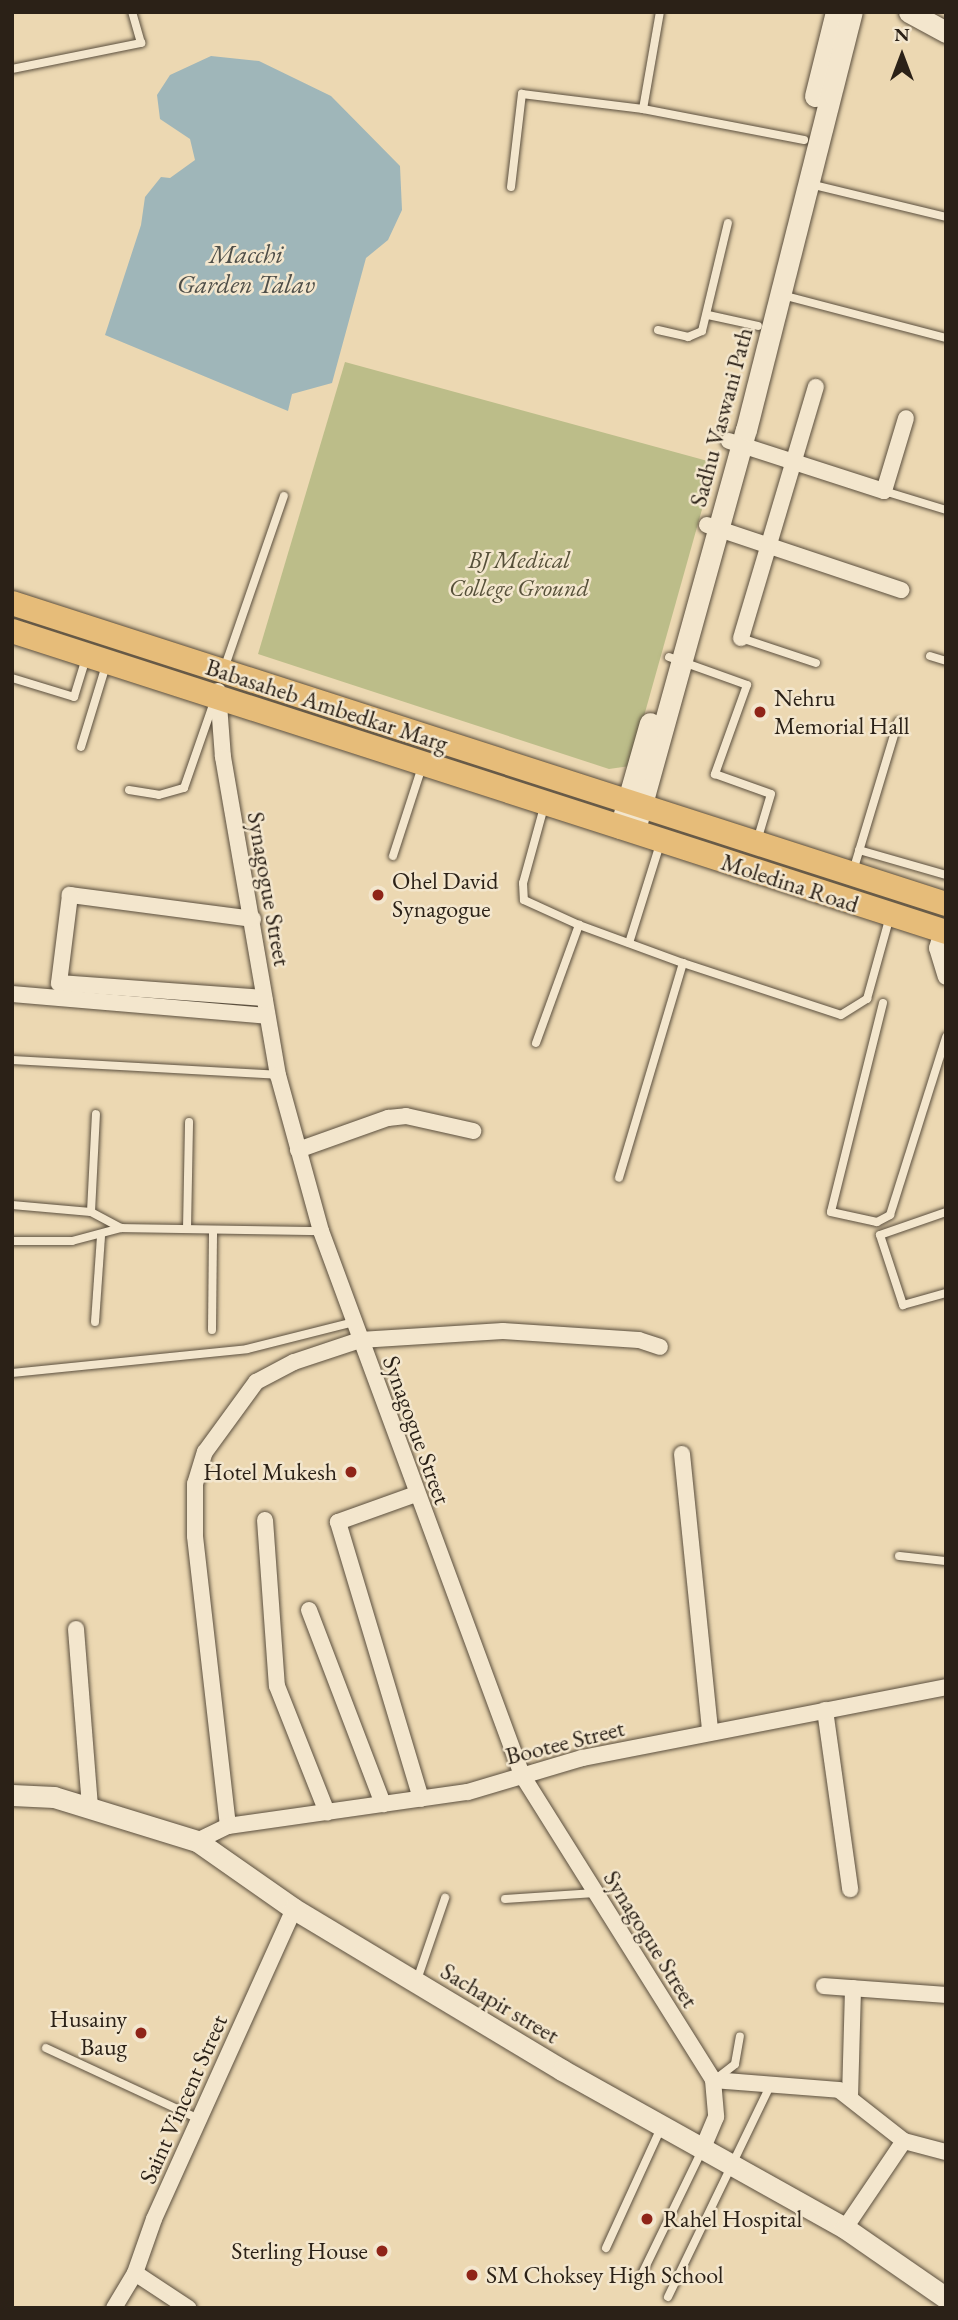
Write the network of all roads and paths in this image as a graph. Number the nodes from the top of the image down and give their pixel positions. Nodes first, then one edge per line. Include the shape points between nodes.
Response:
1 (132, 12) edge
2 (660, 12) edge
3 (836, 12) edge
4 (852, 12) edge
5 (909, 12) edge
6 (946, 32) edge
7 (12, 69) edge
8 (643, 109) junction
9 (804, 140) junction
10 (808, 184) junction
11 (512, 187) dead end
12 (946, 217) edge
13 (728, 223) dead end
14 (779, 294) junction
15 (708, 315) junction
16 (758, 326) junction
17 (657, 330) dead end
18 (946, 338) edge
19 (816, 387) dead end
20 (906, 418) dead end
21 (735, 443) junction
22 (793, 462) junction
23 (884, 491) junction
24 (284, 496) dead end
25 (946, 510) edge
26 (712, 528) junction
27 (768, 547) junction
28 (901, 590) dead end
29 (12, 603) edge
30 (13, 634) edge
31 (741, 638) joint
32 (930, 656) dead end
33 (97, 658) junction
34 (675, 660) junction
35 (946, 661) edge
36 (816, 663) dead end
37 (223, 672) junction
38 (12, 678) edge
39 (216, 697) junction
40 (898, 722) dead end
41 (81, 747) dead end
42 (423, 764) junction
43 (129, 790) dead end
44 (545, 804) junction
45 (634, 805) junction
46 (627, 830) junction
47 (661, 842) junction
48 (756, 844) junction
49 (859, 850) junction
50 (393, 856) dead end
51 (852, 874) junction
52 (946, 875) edge
53 (946, 904) edge
54 (891, 915) junction
55 (253, 919) junction
56 (579, 925) junction
57 (944, 932) edge
58 (629, 943) junction
59 (683, 963) junction
60 (946, 977) edge
61 (12, 994) edge
62 (264, 998) junction
63 (883, 1003) dead end
64 (267, 1016) junction
65 (946, 1037) edge
66 (536, 1043) dead end
67 (12, 1060) edge
68 (278, 1075) junction
69 (96, 1114) dead end
70 (189, 1122) dead end
71 (473, 1131) dead end
72 (298, 1150) junction
73 (619, 1178) dead end
74 (12, 1205) edge
75 (91, 1212) junction
76 (946, 1212) edge
77 (121, 1228) junction
78 (187, 1229) junction
79 (213, 1230) junction
80 (321, 1231) junction
81 (101, 1236) junction
82 (12, 1241) edge
83 (946, 1293) edge
84 (95, 1322) dead end
85 (354, 1322) junction
86 (212, 1330) dead end
87 (360, 1340) junction
88 (660, 1347) dead end
89 (12, 1373) edge
90 (682, 1454) dead end
91 (416, 1494) junction
92 (265, 1520) dead end
93 (899, 1556) dead end
94 (946, 1561) edge
95 (309, 1610) dead end
96 (76, 1629) dead end
97 (946, 1686) edge
98 (825, 1710) junction
99 (710, 1732) junction
100 (522, 1775) junction
101 (12, 1796) edge
102 (421, 1799) junction
103 (383, 1804) junction
104 (90, 1808) junction
105 (327, 1812) junction
106 (228, 1826) junction
107 (197, 1841) junction
108 (850, 1889) dead end
109 (595, 1892) junction
110 (445, 1898) dead end
111 (505, 1899) dead end
112 (294, 1909) junction
113 (416, 1982) junction
114 (824, 1986) dead end
115 (853, 1988) junction
116 (946, 1995) edge
117 (740, 2036) dead end
118 (46, 2048) dead end
119 (713, 2080) junction
120 (771, 2084) junction
121 (850, 2097) junction
122 (199, 2119) junction
123 (662, 2126) junction
124 (904, 2141) junction
125 (703, 2148) junction
126 (946, 2152) edge
127 (731, 2164) junction
128 (845, 2228) junction
129 (606, 2248) dead end
130 (135, 2273) junction
131 (640, 2278) dead end
132 (668, 2297) dead end
133 (946, 2298) edge
134 (114, 2308) edge
135 (188, 2308) edge

1 - 7 lane via 141,43
2 - 8 lane
3 - 9 main road, Sadhu Vaswani Path
4 - 10 main road, Sadhu Vaswani Path
5 - 6 main road
8 - 9 lane
8 - 11 lane via 522,94
9 - 16 main road, Sadhu Vaswani Path
10 - 12 lane
10 - 14 main road, Sadhu Vaswani Path
13 - 15 lane
14 - 18 lane
14 - 21 main road, Sadhu Vaswani Path
15 - 16 lane
15 - 17 lane via 702,331 693,337
16 - 21 main road, Sadhu Vaswani Path
19 - 22 street
20 - 23 street
21 - 22 street
21 - 26 main road, Sadhu Vaswani Path
22 - 23 street
22 - 27 street
23 - 25 lane
24 - 37 lane
26 - 27 street
26 - 34 main road, Sadhu Vaswani Path
27 - 28 street
27 - 31 street
29 - 37 main road, Babasaheb Ambedkar Marg
30 - 33 main road, Babasaheb Ambedkar Marg
31 - 36 lane
32 - 35 lane
33 - 38 lane via 74,697
33 - 39 main road, Babasaheb Ambedkar Marg
33 - 41 lane
34 - 45 main road, Sadhu Vaswani Path
34 - 48 lane via 747,685 715,774 771,794
37 - 39 street, Synagogue Street
37 - 45 main road, Babasaheb Ambedkar Marg
39 - 42 main road, Babasaheb Ambedkar Marg
39 - 43 lane via 184,788 159,795
39 - 55 street, Synagogue Street
40 - 49 lane
42 - 44 main road, Babasaheb Ambedkar Marg
42 - 50 lane
44 - 46 main road, Babasaheb Ambedkar Marg
44 - 56 lane via 523,896 526,904
45 - 46 main road, Sadhu Vaswani Path
45 - 48 main road, Moledina Road
46 - 47 main road, Moledina Road
47 - 54 main road, Moledina Road
47 - 58 lane
48 - 51 main road, Moledina Road
49 - 51 lane
49 - 52 lane
51 - 53 main road, Moledina Road
54 - 57 main road, Moledina Road
54 - 59 lane via 867,999 841,1016
55 - 62 street, Synagogue Street
55 - 62 street via 70,895 59,983
56 - 58 lane
56 - 66 lane
57 - 60 street via 937,948
58 - 59 lane
59 - 73 lane
61 - 64 street
62 - 64 street, Synagogue Street
63 - 65 lane via 831,1212 877,1222 890,1215
64 - 68 street, Synagogue Street
67 - 68 lane
68 - 72 street, Synagogue Street
69 - 75 lane
70 - 78 lane
71 - 72 street via 406,1116 387,1118
72 - 80 street, Synagogue Street
74 - 75 lane
75 - 77 lane
76 - 83 lane via 880,1235 903,1305
77 - 78 lane
77 - 81 lane
78 - 79 lane
79 - 80 lane
79 - 86 lane
80 - 85 street, Synagogue Street
81 - 82 lane
81 - 84 lane
85 - 87 street, Synagogue Street
85 - 89 lane via 247,1349
87 - 88 street via 503,1331 639,1340
87 - 91 street, Synagogue Street
87 - 106 street via 294,1362 256,1382 205,1452 195,1484 195,1536
90 - 99 street
91 - 100 street, Synagogue Street
91 - 102 street via 338,1522
92 - 105 street via 277,1686
93 - 94 lane
95 - 103 street
96 - 104 street
97 - 98 street, Bootee Street
98 - 99 street, Bootee Street
98 - 108 street
99 - 100 street, Bootee Street
100 - 102 street, Bootee Street via 468,1792
100 - 109 street, Synagogue Street
101 - 104 main road, Sachapir street via 54,1797
102 - 103 street, Bootee Street
103 - 105 street, Bootee Street
104 - 107 main road, Sachapir street
105 - 106 street, Bootee Street
106 - 107 street, Bootee Street
107 - 112 main road, Sachapir street
109 - 111 lane
109 - 119 street, Synagogue Street
110 - 113 lane
112 - 113 main road, Sachapir street
112 - 122 street, Saint Vincent Street
113 - 123 main road, Sachapir street
114 - 115 street
115 - 116 street
115 - 121 street
117 - 119 lane via 734,2064
118 - 122 lane
119 - 120 street
119 - 125 street, Synagogue Street via 716,2117
120 - 121 street via 839,2090
120 - 127 lane
121 - 124 street
122 - 130 street, Saint Vincent Street
123 - 125 main road, Sachapir street
123 - 129 lane
124 - 126 street
124 - 128 street
125 - 127 main road, Sachapir street
125 - 131 lane
127 - 128 main road, Sachapir street
127 - 132 lane
128 - 133 main road, Sachapir street
130 - 134 street, Saint Vincent Street
130 - 135 street

